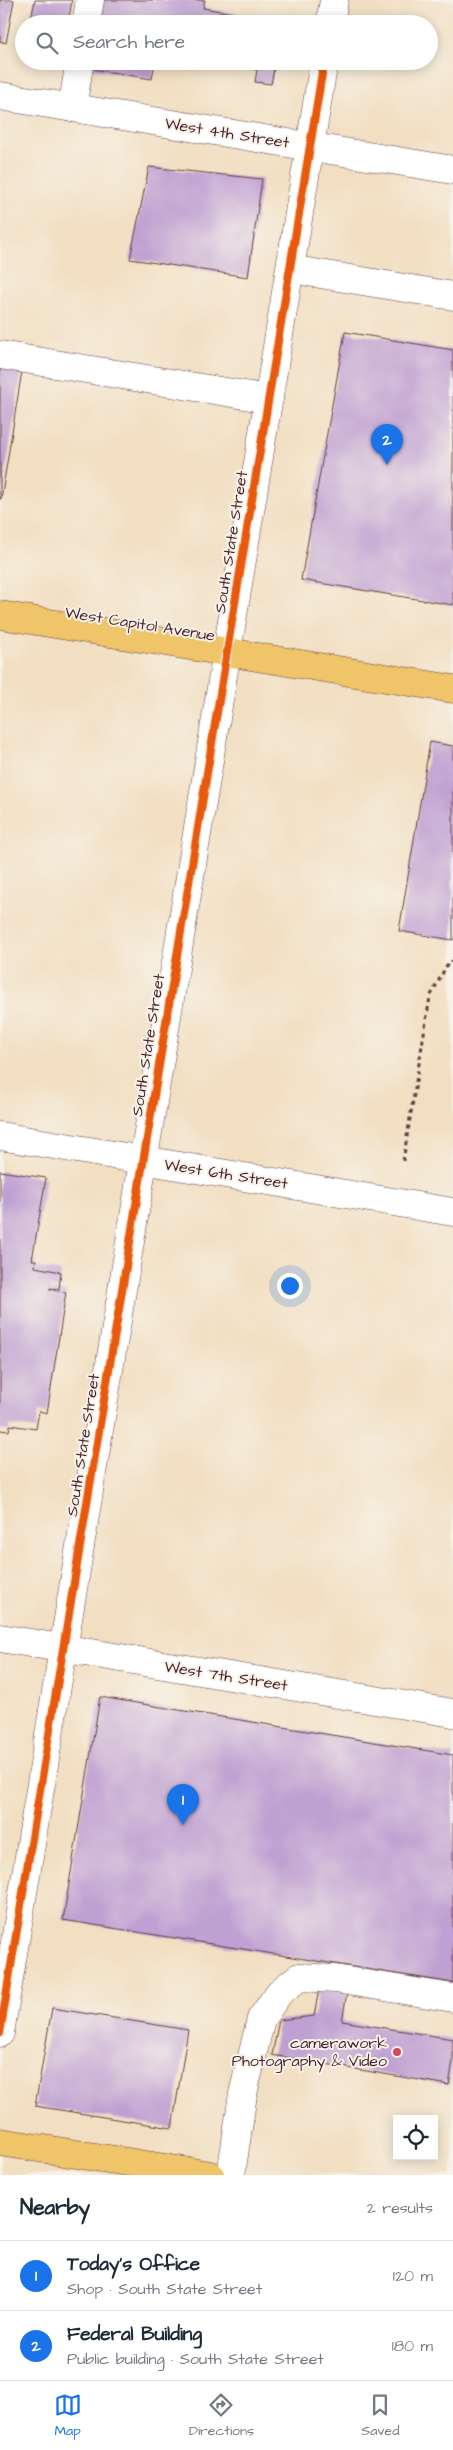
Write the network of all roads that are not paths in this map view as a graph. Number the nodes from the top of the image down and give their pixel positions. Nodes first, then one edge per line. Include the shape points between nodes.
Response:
1 (90, 0) edge
2 (334, 0) edge
3 (88, 15) edge
4 (332, 15) edge
5 (78, 70) edge
6 (323, 70) edge
7 (0, 96) edge
8 (72, 108) junction
9 (310, 147) junction
10 (453, 170) edge
11 (290, 269) junction
12 (453, 296) edge
13 (0, 355) edge
14 (269, 399) junction
15 (0, 615) edge
16 (227, 652) junction
17 (453, 689) edge
18 (0, 1136) edge
19 (143, 1161) junction
20 (453, 1212) edge
21 (0, 1638) edge
22 (63, 1649) junction
23 (453, 1713) edge
24 (453, 1998) edge
25 (0, 2033) edge
26 (0, 2142) edge
27 (210, 2175) edge
28 (231, 2175) edge

1 - 3 street
2 - 4 street
5 - 8 street
6 - 9 street, South State Street
7 - 8 street, West 4th Street
8 - 9 street, West 4th Street
9 - 10 street, West 4th Street
9 - 11 street, South State Street
11 - 12 street
11 - 14 street, South State Street
13 - 14 street
14 - 16 street, South State Street
15 - 16 main road, West Capitol Avenue
16 - 17 main road, West Capitol Avenue
16 - 19 street, South State Street
18 - 19 street, West 6th Street
19 - 20 street, West 6th Street
19 - 22 street, South State Street
21 - 22 street, West 7th Street
22 - 23 street, West 7th Street
22 - 25 street, South State Street
24 - 28 street via 335,1978 299,1976 279,1993 261,2019 243,2094
26 - 27 main road

